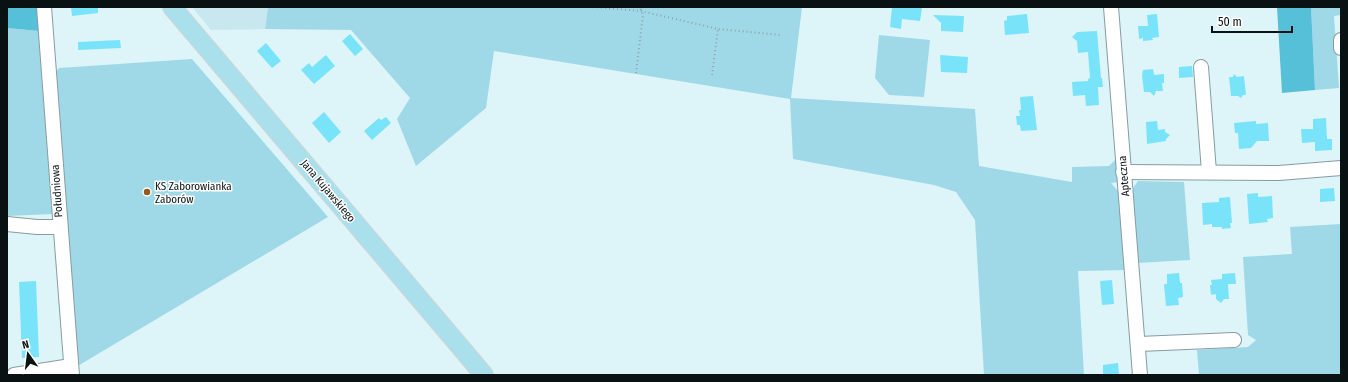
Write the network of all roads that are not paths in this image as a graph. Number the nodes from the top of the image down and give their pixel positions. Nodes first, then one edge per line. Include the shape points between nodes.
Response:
1 (44, 7) edge
2 (172, 7) edge
3 (1111, 7) edge
4 (1341, 40) edge
5 (1341, 48) edge
6 (1201, 67) dead end
7 (1341, 168) edge
8 (1123, 172) junction
9 (1209, 172) junction
10 (7, 224) edge
11 (60, 227) junction
12 (1234, 340) dead end
13 (1139, 344) junction
14 (71, 370) edge
15 (14, 375) edge
16 (484, 375) edge
17 (1140, 375) edge

1 - 11 street, Południowa
2 - 16 main road, Jana Kujawskiego
3 - 8 street, Apteczna
4 - 5 street
6 - 9 street
7 - 9 street via 1279,173
8 - 9 street
8 - 13 street, Apteczna
10 - 11 street
11 - 14 street, Południowa
12 - 13 street
13 - 17 street, Apteczna
14 - 15 street

